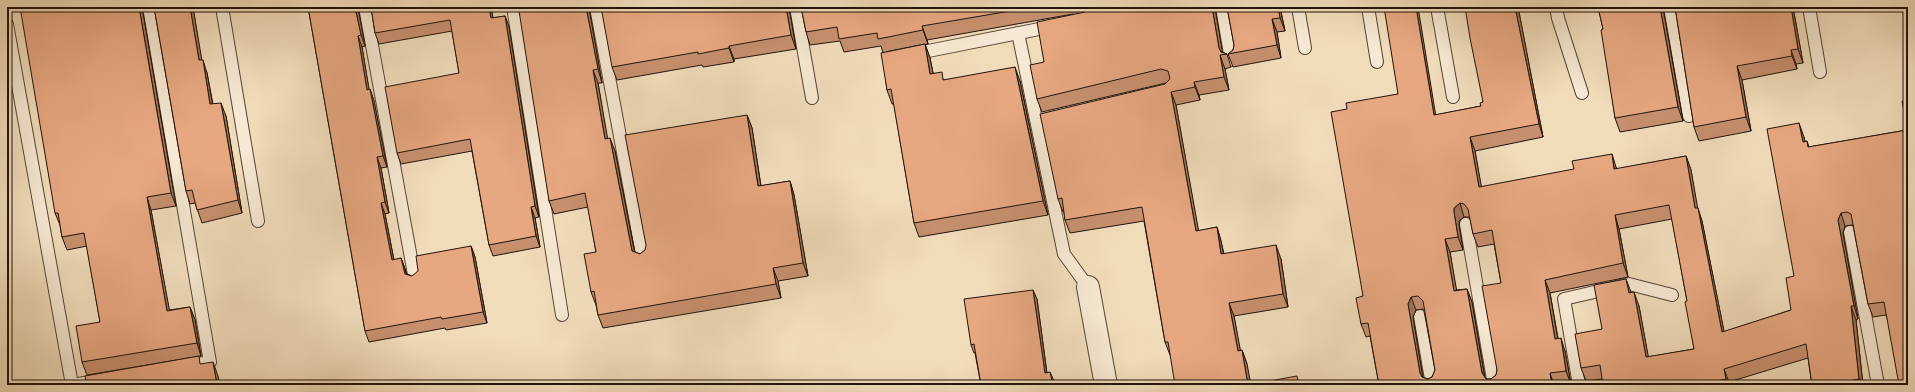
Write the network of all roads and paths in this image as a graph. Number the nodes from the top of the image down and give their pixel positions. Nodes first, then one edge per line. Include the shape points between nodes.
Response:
1 (149, 7) edge
2 (222, 7) edge
3 (365, 7) edge
4 (513, 7) edge
5 (596, 7) edge
6 (796, 7) edge
7 (1222, 7) edge
8 (1298, 7) edge
9 (1368, 7) edge
10 (1437, 7) edge
11 (1556, 7) edge
12 (1670, 7) edge
13 (1809, 7) edge
14 (7, 24) edge
15 (1062, 24) edge
16 (1018, 33) junction
17 (1305, 48) dead end
18 (899, 57) edge
19 (1231, 60) edge
20 (1377, 62) dead end
21 (1820, 72) dead end
22 (1582, 93) dead end
23 (1453, 97) dead end
24 (812, 98) dead end
25 (1688, 116) edge
26 (258, 221) dead end
27 (1466, 224) edge
28 (1850, 232) edge
29 (643, 260) edge
30 (415, 280) edge
31 (1088, 287) joint
32 (1672, 294) dead end
33 (562, 315) dead end
34 (1420, 316) edge
35 (172, 368) edge
36 (111, 379) edge
37 (72, 385) edge
38 (1106, 385) edge
39 (1432, 385) edge
40 (1494, 385) edge
41 (1579, 385) edge
42 (1878, 385) edge

1 - 35 lane via 210,362
2 - 26 lane
3 - 30 lane
4 - 33 lane
5 - 29 lane
6 - 24 lane
7 - 19 lane
8 - 17 lane
9 - 20 lane
10 - 23 lane
11 - 22 lane
12 - 25 lane
13 - 21 lane
14 - 37 lane
15 - 16 lane
16 - 18 lane
16 - 31 lane via 1040,120 1064,254
27 - 40 lane
28 - 42 lane
31 - 38 street
32 - 41 lane via 1629,284 1564,299
34 - 39 lane
36 - 37 lane

